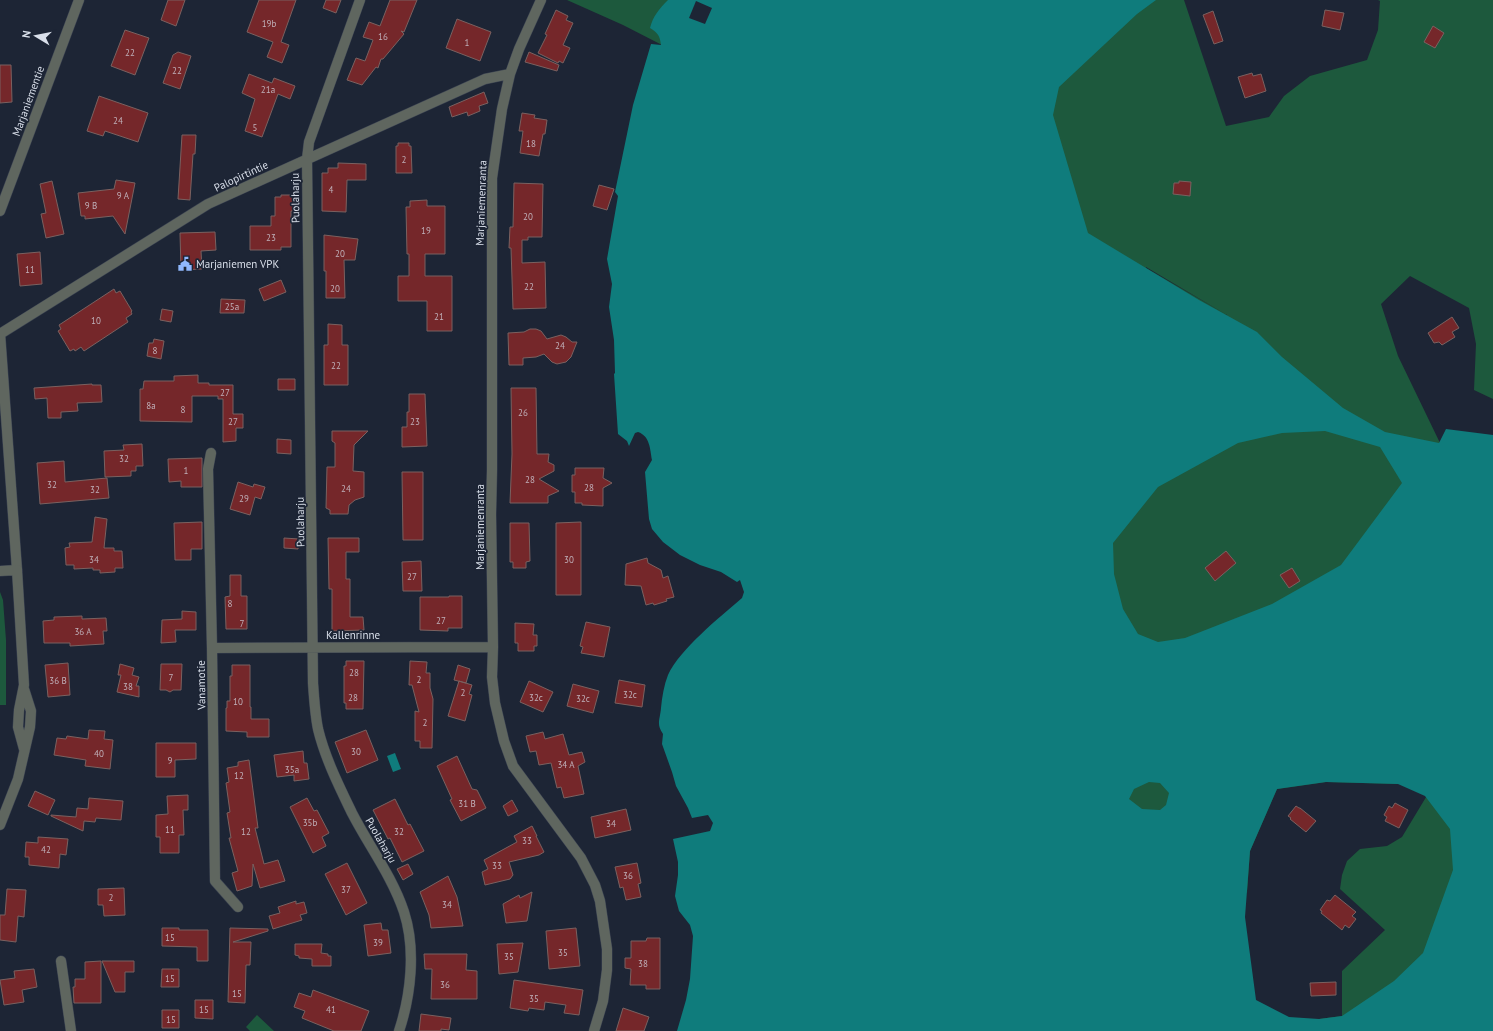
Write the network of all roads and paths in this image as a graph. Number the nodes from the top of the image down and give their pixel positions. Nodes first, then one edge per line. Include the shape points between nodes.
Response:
1 (79, 0) edge
2 (360, 0) edge
3 (542, 0) edge
4 (510, 74) junction
5 (306, 159) junction
6 (0, 211) edge
7 (0, 334) edge
8 (211, 454) dead end
9 (17, 570) junction
10 (0, 571) edge
11 (314, 647) junction
12 (493, 647) junction
13 (212, 648) junction
14 (0, 825) edge
15 (238, 907) dead end
16 (61, 961) dead end
17 (71, 1031) edge
18 (399, 1031) edge
19 (594, 1031) edge

1 - 6 street, Marjaniementie
2 - 5 street, Puolaharju via 309,142
3 - 4 street, Marjaniemenranta
4 - 5 street, Palopirtintie via 485,79
4 - 12 street, Marjaniemenranta via 492,178
5 - 7 street, Palopirtintie via 208,204
5 - 11 street, Puolaharju
7 - 9 street
8 - 13 street, Vanamotie via 208,469
9 - 10 street
9 - 14 street via 24,688 31,711 30,727 18,778
11 - 12 street, Kallenrinne
11 - 13 street, Kallenrinne
11 - 18 street, Puolaharju via 315,708 327,758 352,813 387,874 404,912 411,966 409,995
12 - 19 street, Marjaniemenranta via 492,677 495,703 513,766 581,858 600,901 607,949 607,970 603,1001
13 - 15 street, Vanamotie via 215,881
16 - 17 street

